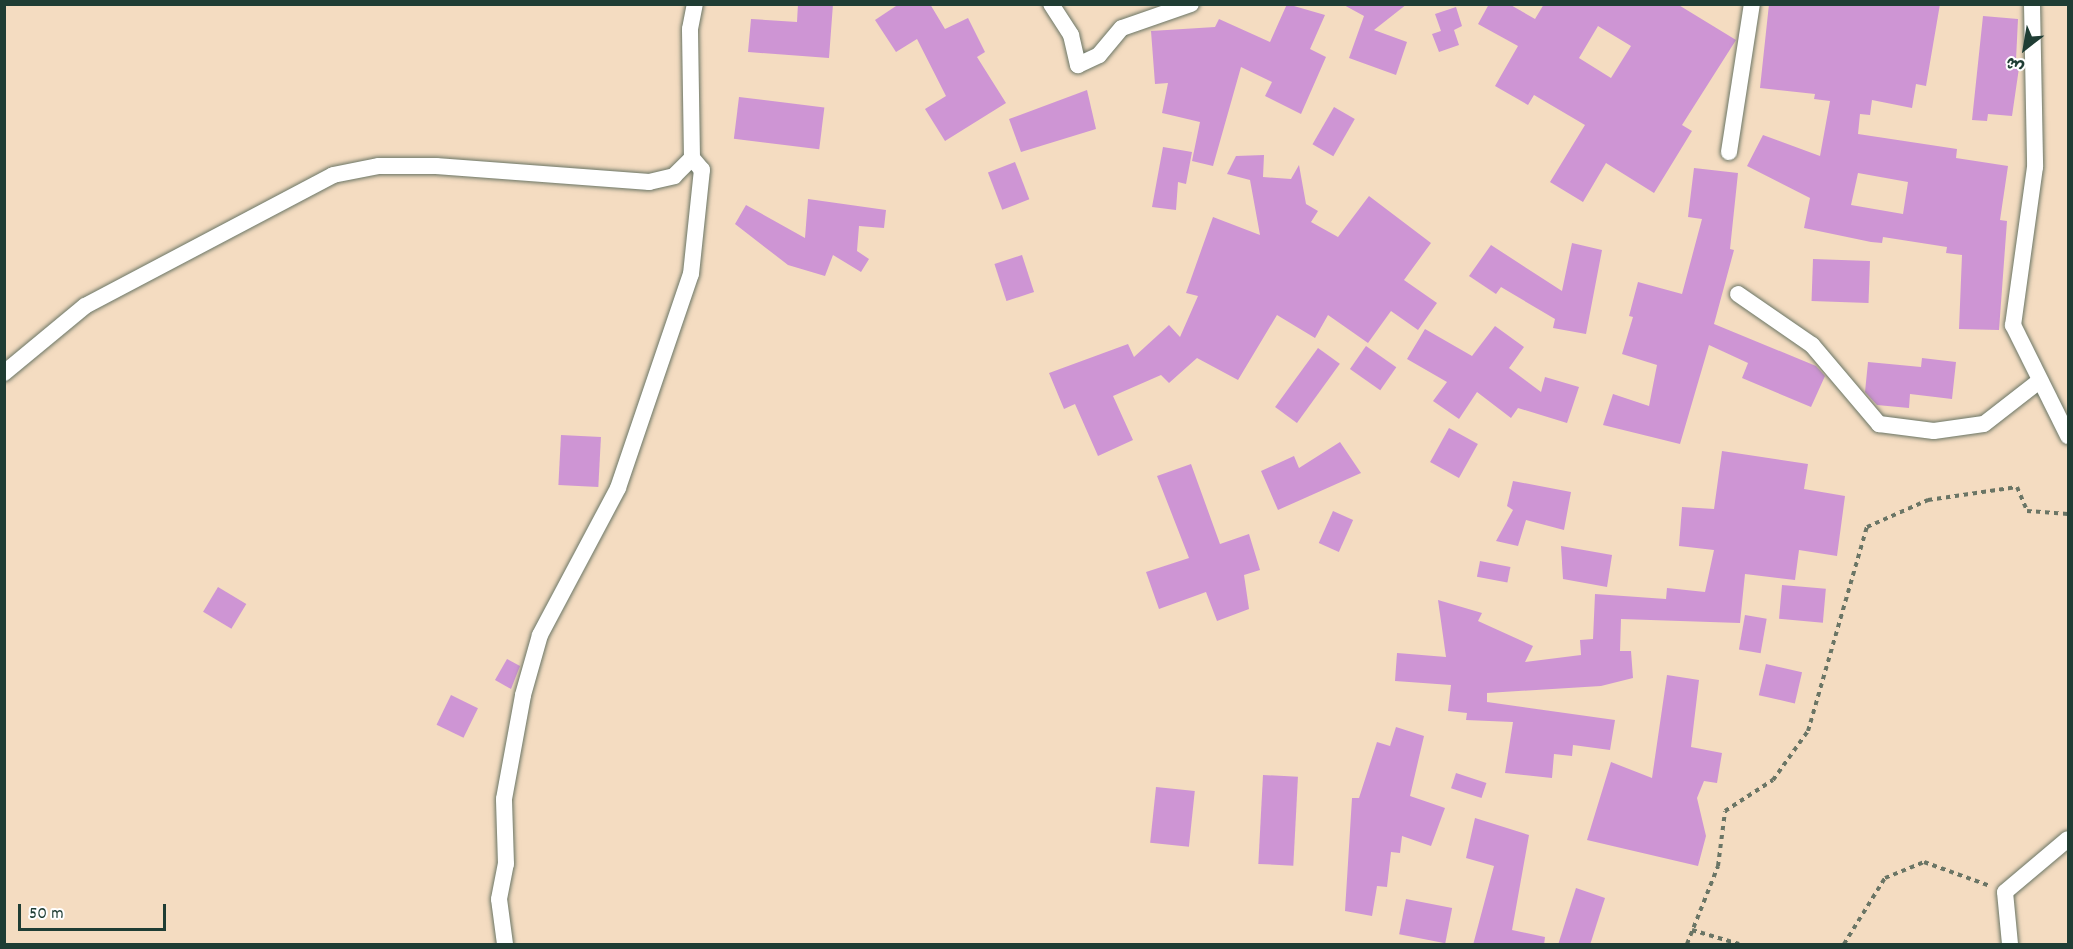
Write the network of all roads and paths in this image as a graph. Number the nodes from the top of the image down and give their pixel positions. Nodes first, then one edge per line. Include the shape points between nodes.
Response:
1 (695, 4) edge
2 (1051, 4) edge
3 (1191, 4) edge
4 (1752, 4) edge
5 (2032, 4) edge
6 (1729, 152) dead end
7 (692, 158) junction
8 (1738, 294) dead end
9 (4, 373) edge
10 (2038, 382) junction
11 (2068, 436) edge
12 (2068, 514) edge
13 (2068, 839) edge
14 (2005, 892) junction
15 (1692, 930) junction
16 (505, 945) edge
17 (1687, 945) edge
18 (1739, 945) edge
19 (1844, 945) edge
20 (2010, 945) edge

1 - 7 street via 690,29 696,125
2 - 3 street via 1071,35 1078,65 1099,55 1122,28
4 - 6 street
5 - 10 street via 2035,167 2013,325
7 - 9 street via 674,176 649,182 436,166 379,166 333,175 85,306
7 - 16 street via 702,170 691,274 618,488 540,635 523,695 504,799 506,864 499,899
8 - 10 street via 1812,345 1879,424 1934,431 1984,424
10 - 11 street
12 - 15 path via 2027,511 2017,487 1928,500 1867,527 1808,732 1773,780 1725,811 1718,866
13 - 14 street
14 - 19 path via 1924,862 1886,878
14 - 20 street
15 - 17 path
15 - 18 path

